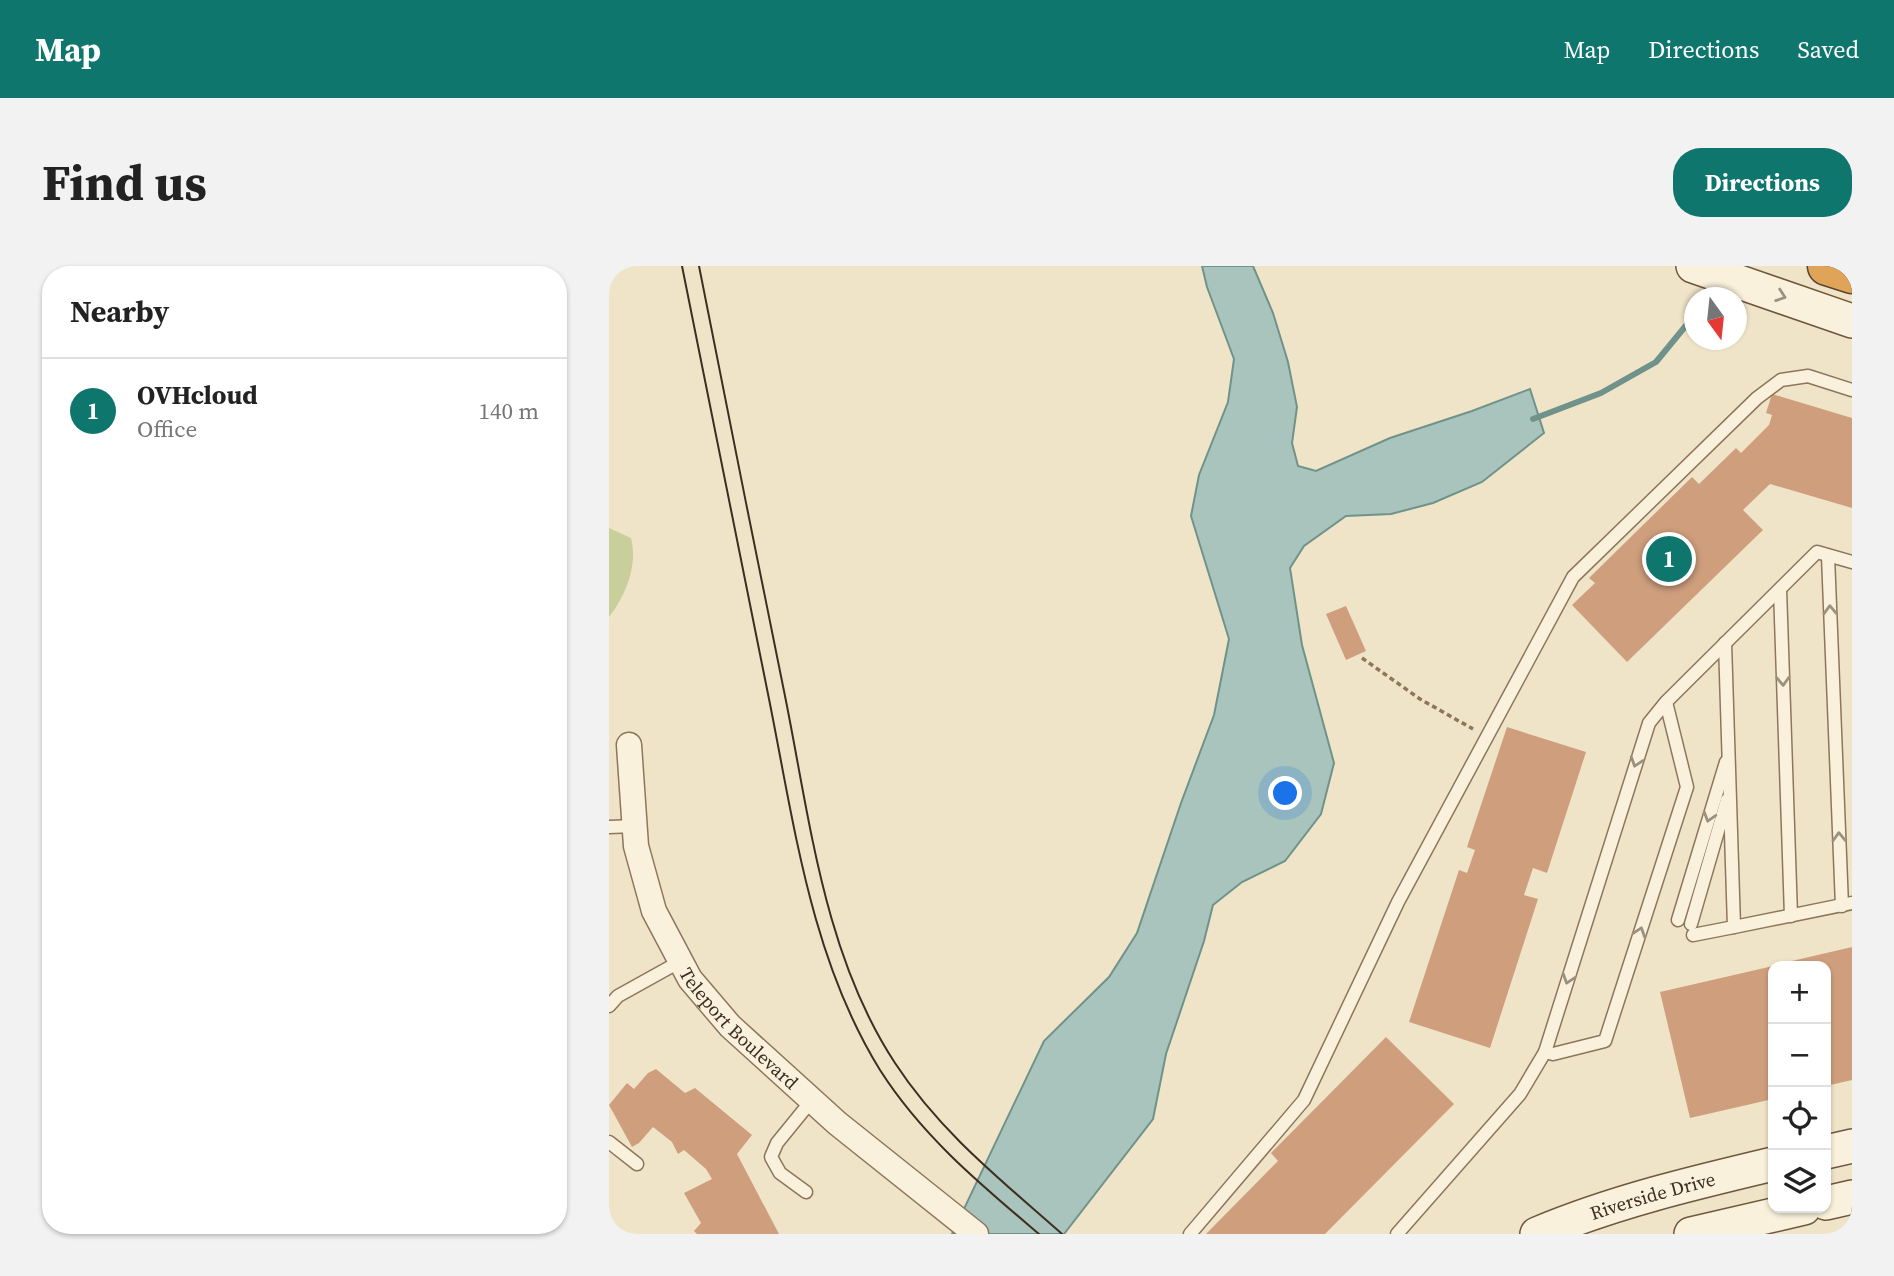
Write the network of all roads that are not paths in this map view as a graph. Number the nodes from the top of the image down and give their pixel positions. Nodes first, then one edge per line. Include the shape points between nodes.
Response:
1 (1693, 266) edge
2 (1826, 266) edge
3 (1852, 274) edge
4 (1852, 321) edge
5 (1852, 390) edge
6 (1828, 556) junction
7 (1852, 562) edge
8 (1780, 589) junction
9 (1725, 643) junction
10 (1666, 702) junction
11 (629, 745) dead end
12 (1729, 751) junction
13 (1730, 789) junction
14 (635, 826) junction
15 (609, 827) edge
16 (1847, 905) edge
17 (1791, 916) junction
18 (1678, 920) dead end
19 (1734, 927) junction
20 (681, 961) junction
21 (609, 1006) edge
22 (1545, 1052) junction
23 (813, 1100) junction
24 (609, 1142) edge
25 (1852, 1146) edge
26 (1831, 1151) edge
27 (637, 1164) dead end
28 (1768, 1165) edge
29 (1712, 1178) junction
30 (806, 1192) dead end
31 (1852, 1197) edge
32 (1831, 1202) edge
33 (1782, 1213) edge
34 (1728, 1225) junction
35 (976, 1234) edge
36 (1189, 1234) edge
37 (1397, 1234) edge
38 (1537, 1234) edge
39 (1691, 1234) edge

1 -> 4 main road
2 - 3 highway
5 - 36 lane via 1808,376 1781,380 1573,577 1398,902 1304,1100
6 - 7 lane
6 - 8 lane via 1817,552
16 -> 6 lane
8 - 9 lane
8 -> 17 lane
9 - 10 lane
9 - 12 lane
10 -> 22 lane via 1649,723
22 -> 10 lane via 1605,1041 1687,787
11 - 14 street, Teleport Boulevard
12 - 13 lane
12 -> 18 lane
13 - 19 lane
13 - 19 lane via 1692,930
14 - 15 lane
14 - 20 street, Teleport Boulevard via 654,911
16 - 17 lane
17 - 19 lane
20 - 21 lane via 618,996
20 - 23 street, Teleport Boulevard via 690,979 730,1026
22 - 37 lane via 1520,1094
23 - 30 lane via 771,1157 779,1173
23 - 35 street, Teleport Boulevard
24 - 27 lane
25 - 26 main road
28 - 29 main road, Riverside Drive
29 - 34 main road
29 - 38 main road, Riverside Drive via 1583,1215
31 - 32 main road
33 - 34 main road
34 - 39 main road

